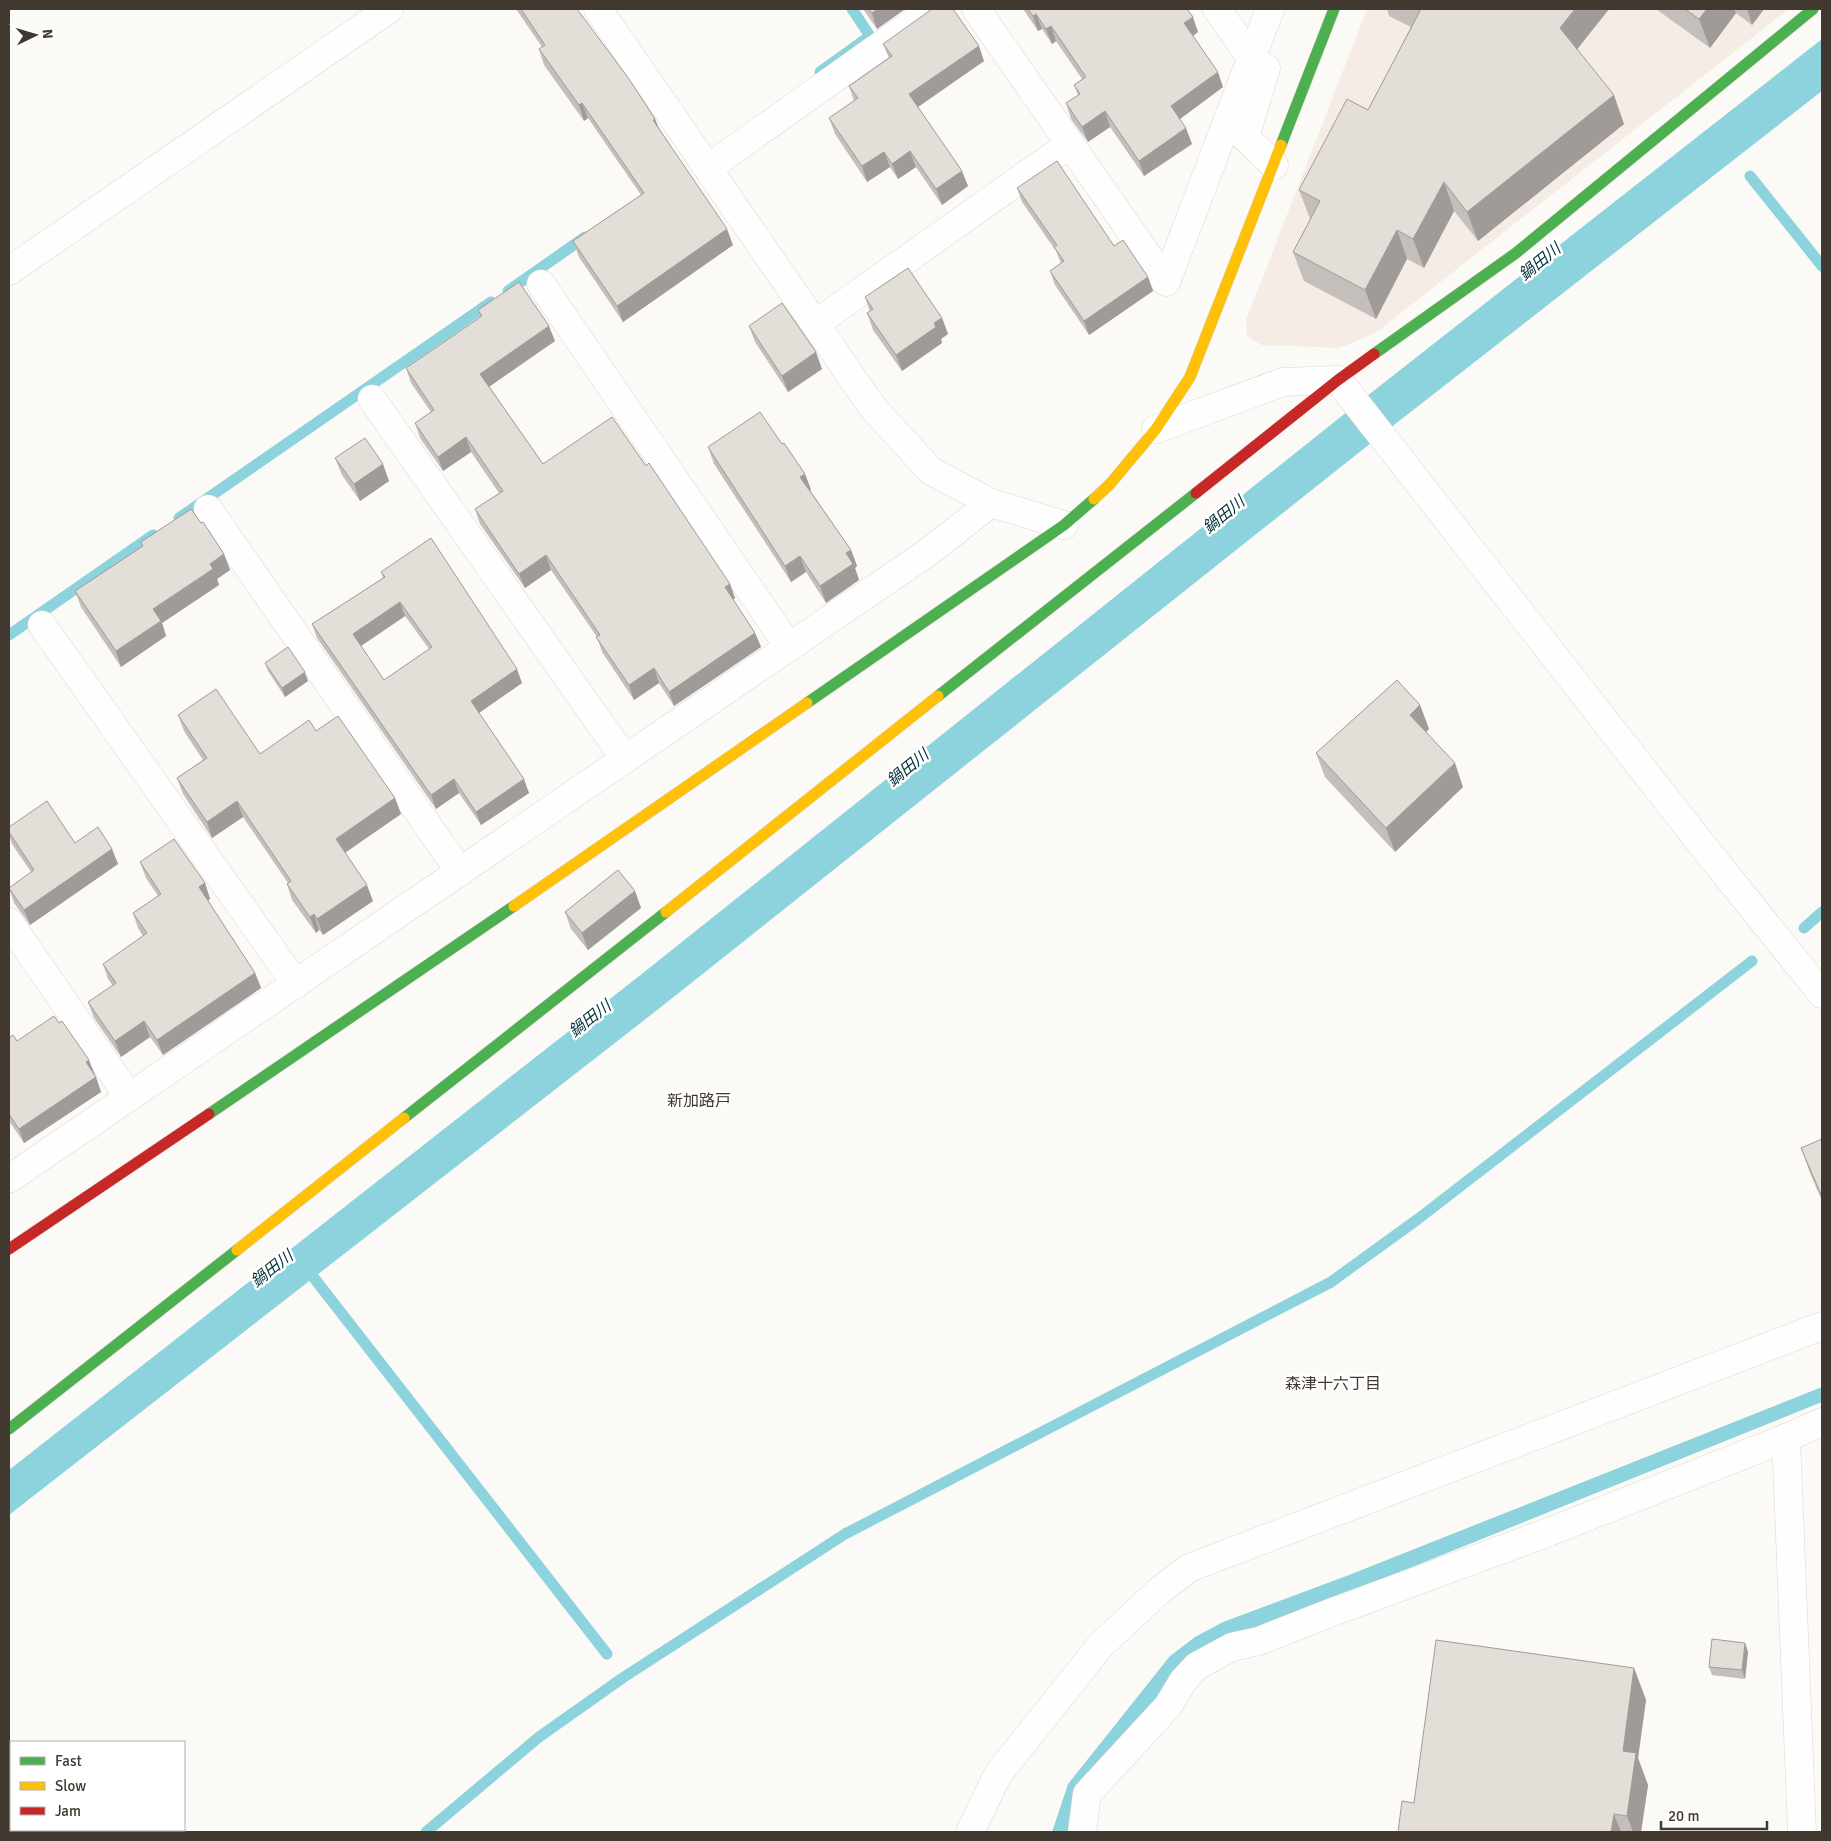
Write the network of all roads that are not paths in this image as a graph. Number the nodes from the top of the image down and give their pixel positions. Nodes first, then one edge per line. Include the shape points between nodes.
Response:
1 (389, 9) edge
2 (598, 9) edge
3 (932, 9) edge
4 (976, 9) edge
5 (1217, 9) edge
6 (1270, 9) edge
7 (1334, 9) edge
8 (1813, 9) edge
9 (1251, 58) junction
10 (1070, 144) junction
11 (1274, 165) junction
12 (708, 168) junction
13 (9, 272) edge
14 (542, 284) dead end
15 (815, 324) junction
16 (1344, 387) junction
17 (372, 399) dead end
18 (1156, 429) junction
19 (991, 502) junction
20 (208, 509) dead end
21 (1064, 525) junction
22 (42, 625) dead end
23 (789, 647) junction
24 (625, 759) junction
25 (460, 872) junction
26 (9, 922) edge
27 (296, 984) junction
28 (1822, 994) edge
29 (129, 1097) junction
30 (9, 1179) edge
31 (9, 1249) edge
32 (1822, 1326) edge
33 (1822, 1422) edge
34 (9, 1429) edge
35 (1786, 1438) junction
36 (970, 1832) edge
37 (1082, 1832) edge
38 (1802, 1832) edge

1 - 13 street
2 - 12 street
3 - 12 street
4 - 10 street
5 - 9 street
6 - 9 street
7 - 11 street
8 - 16 street via 1516,253
9 - 10 street via 1166,282
9 - 11 street via 1266,68 1244,138
10 - 15 street
11 - 18 street via 1190,376
12 - 15 street
14 - 23 street
15 - 19 street via 873,408 931,471
16 - 18 street via 1283,382
16 - 28 street
16 - 34 street
17 - 24 street
18 - 21 street via 1110,484
19 - 21 street
19 - 23 street via 927,553
20 - 25 street
21 - 31 street via 365,1009
22 - 27 street
23 - 24 street
24 - 25 street
25 - 27 street
26 - 29 street
27 - 29 street
29 - 30 street
32 - 36 street via 1189,1568 1159,1591 1102,1645 998,1774
33 - 35 street
35 - 37 street via 1549,1532 1260,1641 1232,1648 1197,1666 1183,1681 1168,1706 1087,1794
35 - 38 street

